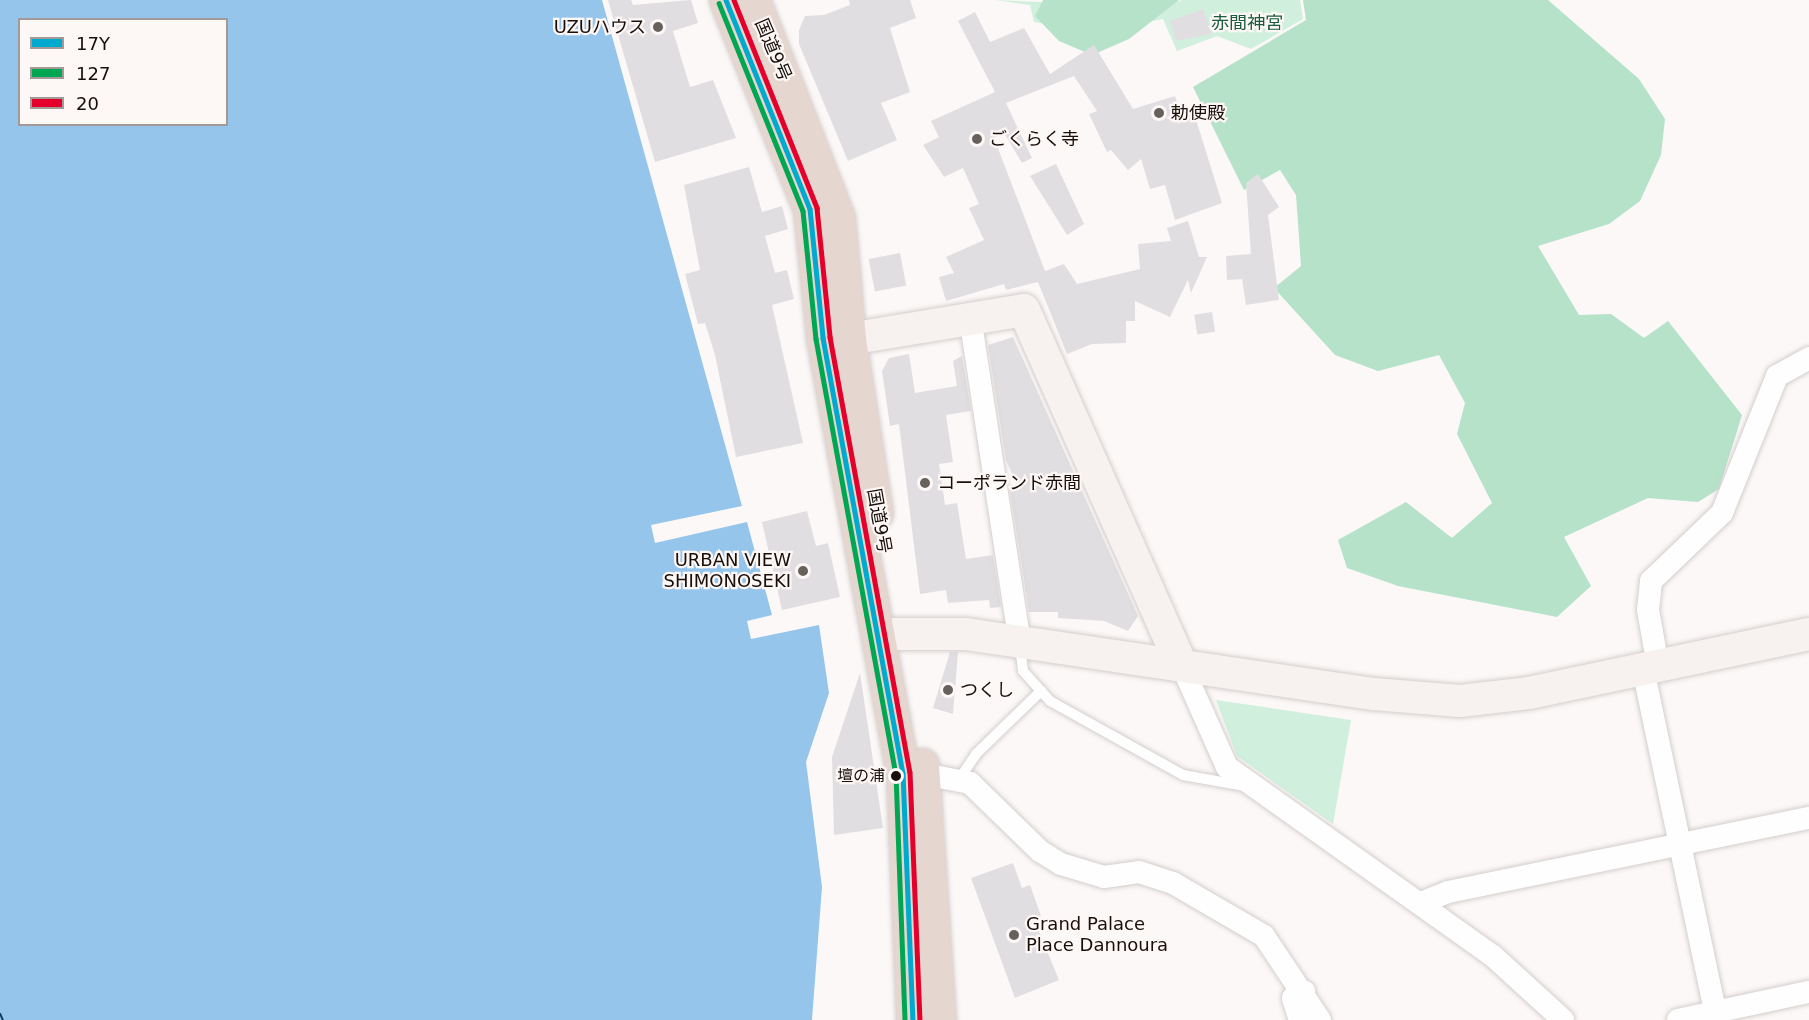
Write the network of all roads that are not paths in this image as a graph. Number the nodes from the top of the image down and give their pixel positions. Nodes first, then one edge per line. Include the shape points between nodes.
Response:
1 (726, 0) edge
2 (753, 0) edge
3 (970, 317) junction
4 (836, 338) junction
5 (1809, 358) edge
6 (889, 633) junction
7 (1809, 634) edge
8 (1020, 642) junction
9 (1182, 666) junction
10 (1651, 667) junction
11 (1041, 691) junction
12 (924, 774) junction
13 (960, 778) junction
14 (1257, 788) junction
15 (1809, 818) edge
16 (1680, 844) junction
17 (1421, 903) junction
18 (1304, 992) junction
19 (1809, 992) edge
20 (1717, 1016) edge
21 (914, 1020) edge
22 (939, 1020) edge
23 (1300, 1020) edge
24 (1320, 1020) edge
25 (1563, 1020) edge
26 (1678, 1020) edge

1 - 4 highway, 国道9号 via 810,209
2 - 4 highway, 国道9号 via 838,218
3 - 4 street
3 - 8 street
3 - 9 street via 1024,310
4 - 6 highway, 国道9号
5 - 10 street via 1777,376 1722,513 1651,581
6 - 8 street
6 - 12 highway, 国道9号
6 - 21 highway, 国道9号 via 903,773
7 - 10 street
8 - 9 street
8 - 11 lane via 1023,671
9 - 10 street via 1423,701 1491,700
9 - 14 street via 1227,767
10 - 16 street
11 - 13 lane via 976,754
11 - 14 lane via 1183,775
12 - 13 street
12 - 22 highway, 国道9号
13 - 18 street via 1061,864 1104,877 1139,872 1173,883 1264,936
14 - 17 street
15 - 16 street
16 - 17 street via 1448,892
16 - 20 street
17 - 25 street via 1493,956
18 - 23 street via 1293,998
18 - 24 street
19 - 20 street
20 - 26 street

